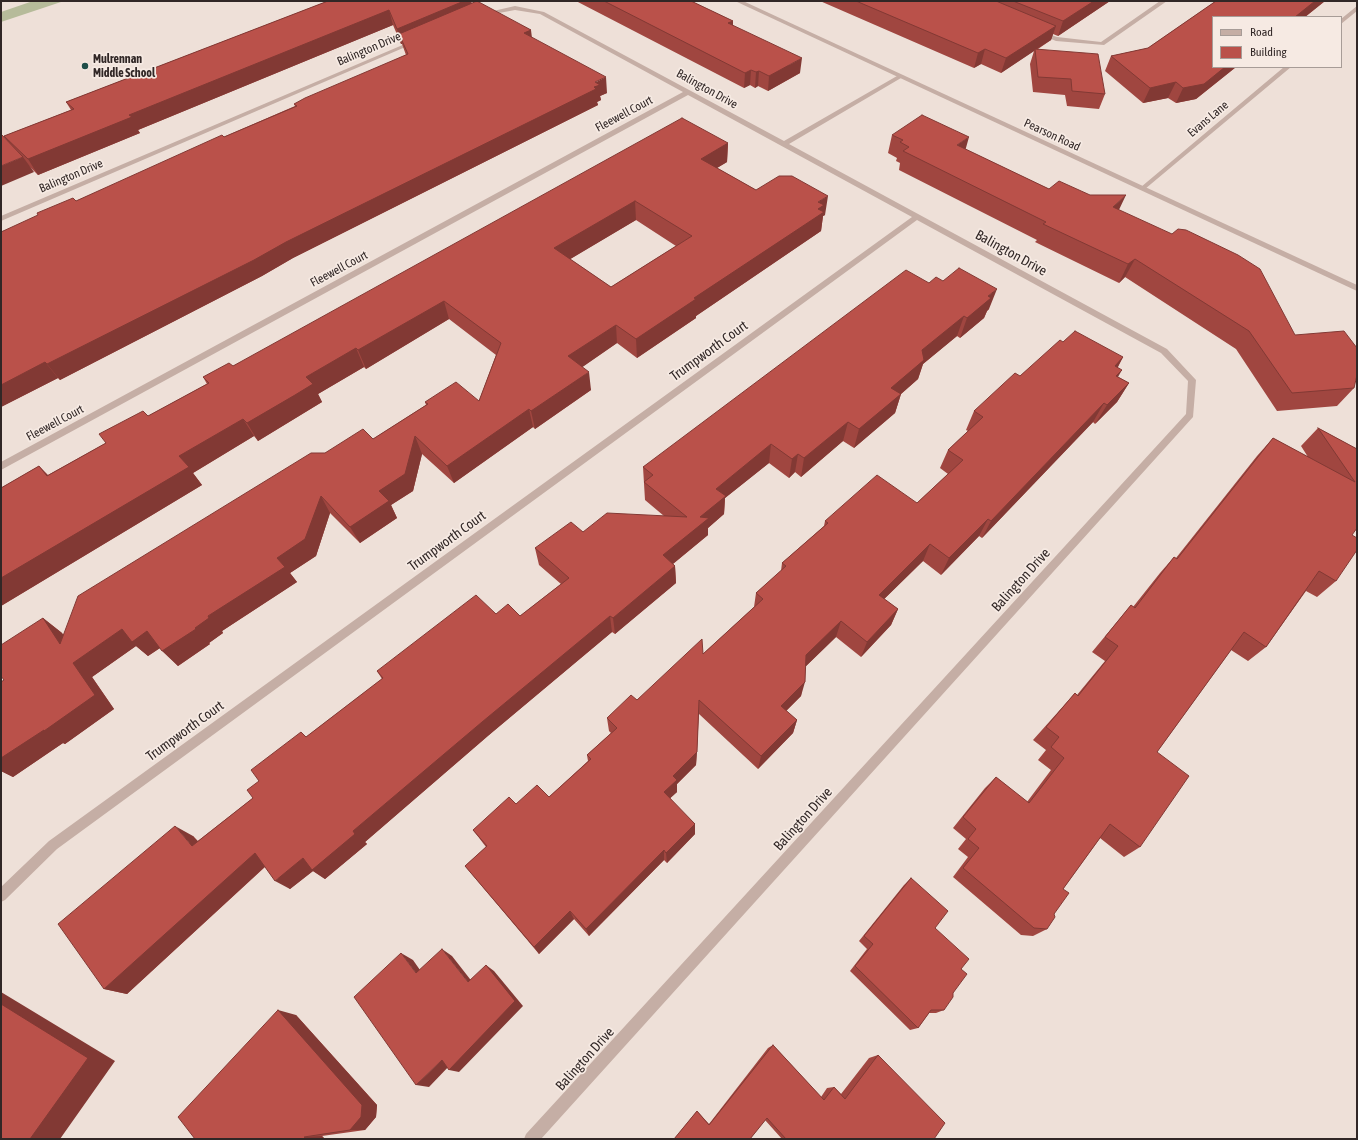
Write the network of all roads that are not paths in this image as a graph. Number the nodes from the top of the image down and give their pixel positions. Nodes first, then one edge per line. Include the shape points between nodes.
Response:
1 (738, 1) edge
2 (1164, 1) edge
3 (1357, 8) edge
4 (472, 18) edge
5 (1342, 21) edge
6 (1035, 30) edge
7 (421, 39) edge
8 (1287, 68) edge
9 (899, 77) junction
10 (689, 92) junction
11 (784, 144) junction
12 (1143, 188) junction
13 (917, 217) junction
14 (1, 219) edge
15 (1357, 288) edge
16 (1, 466) edge
17 (1, 896) edge
18 (531, 1139) edge

1 - 9 street, Pearson Road
2 - 6 street via 1102,44 1056,39
3 - 5 street
4 - 10 street, Balington Drive via 479,14 515,8 542,13
7 - 14 street, Balington Drive
8 - 12 street, Evans Lane
9 - 11 street
9 - 12 street, Pearson Road
10 - 11 street, Balington Drive
10 - 16 street, Fleewell Court
11 - 13 street, Balington Drive
12 - 15 street, Pearson Road
13 - 17 street, Trumpworth Court via 53,845
13 - 18 street, Balington Drive via 1164,352 1192,380 1190,415

